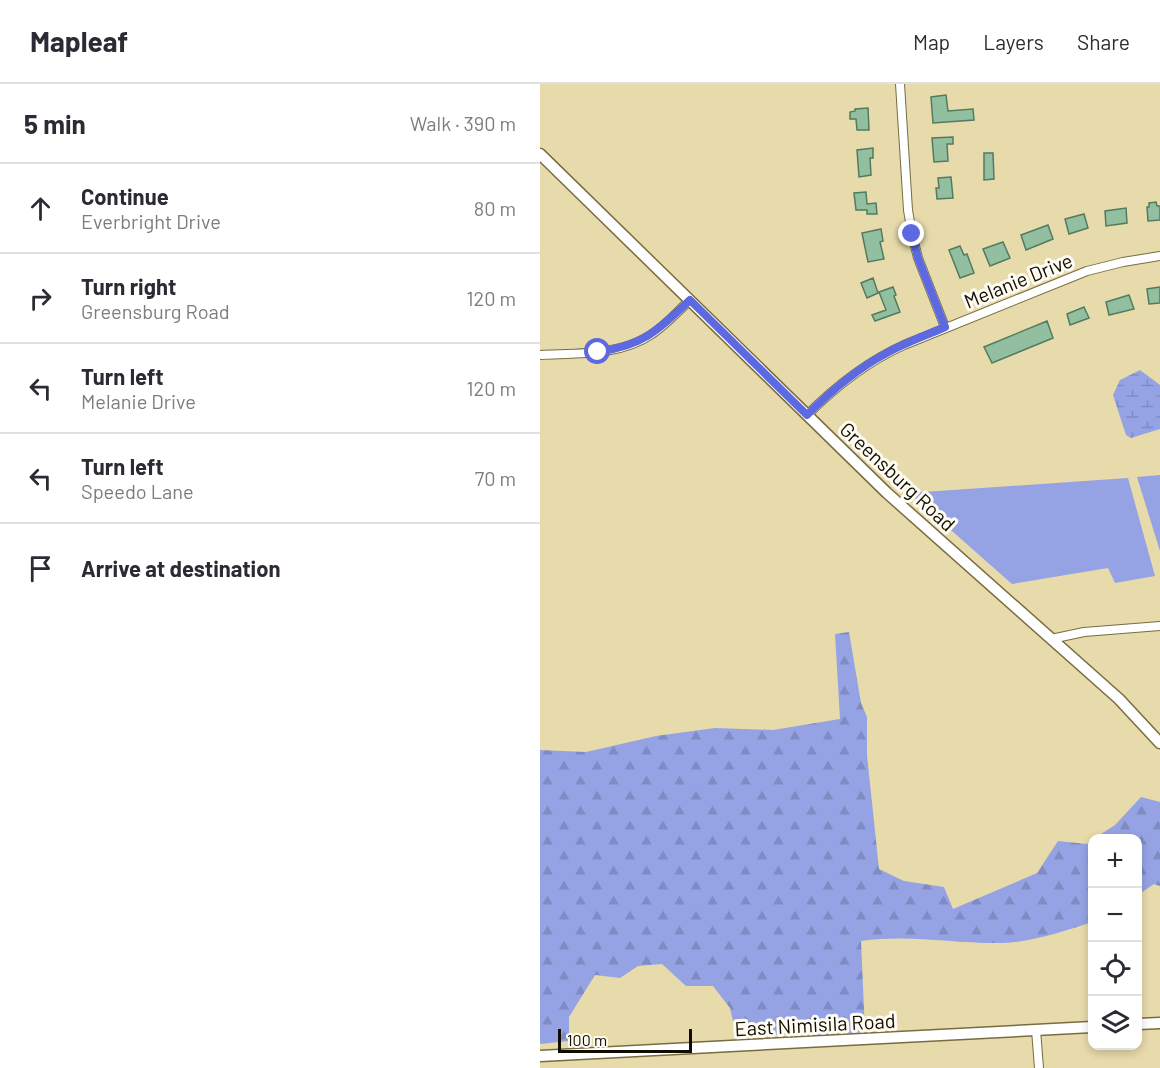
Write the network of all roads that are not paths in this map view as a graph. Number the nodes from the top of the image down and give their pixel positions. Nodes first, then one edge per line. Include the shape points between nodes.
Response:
1 (900, 84) edge
2 (540, 154) edge
3 (1160, 256) edge
4 (690, 300) junction
5 (945, 327) junction
6 (540, 355) edge
7 (807, 415) junction
8 (1160, 626) edge
9 (1051, 639) junction
10 (1160, 743) edge
11 (1160, 1023) edge
12 (1142, 1024) edge
13 (1088, 1027) edge
14 (1036, 1030) junction
15 (540, 1056) edge
16 (1039, 1068) edge

1 - 5 street via 912,234
2 - 4 main road, Greensburg Road
3 - 5 street, Melanie Drive via 1087,271
4 - 6 street via 657,331 628,346
4 - 7 main road, Greensburg Road
5 - 7 street, Melanie Drive via 869,363
7 - 9 main road, Greensburg Road via 887,493
8 - 9 street via 1084,632
9 - 10 main road, Greensburg Road via 1125,705
11 - 12 main road
13 - 14 main road, East Nimisila Road
14 - 15 main road, East Nimisila Road
14 - 16 street

